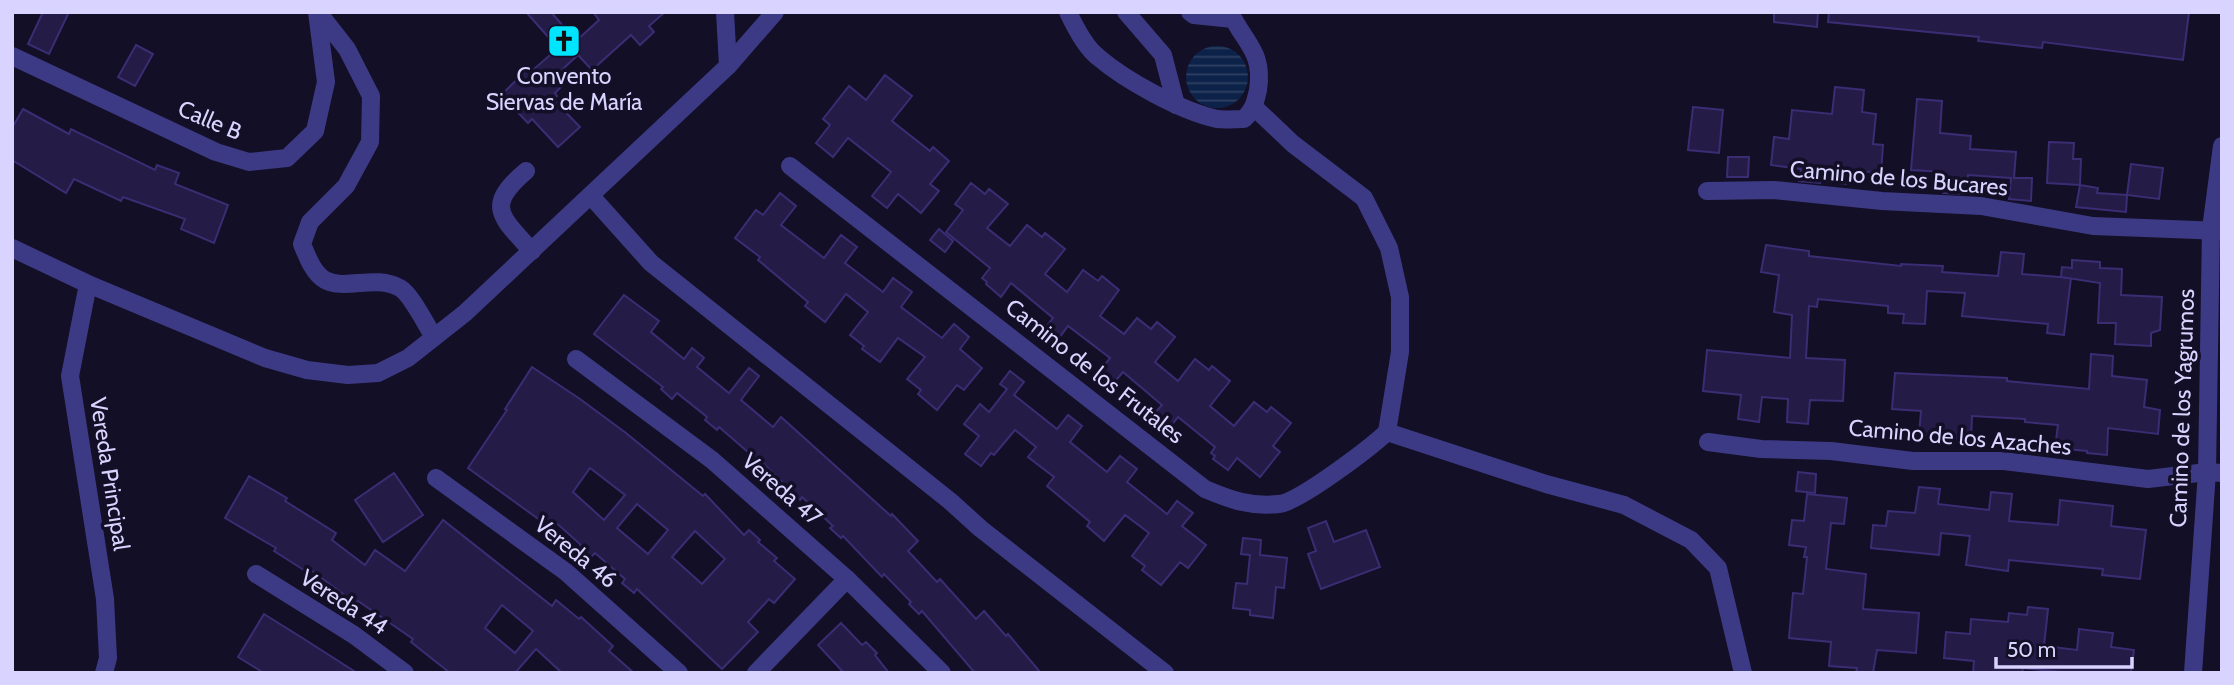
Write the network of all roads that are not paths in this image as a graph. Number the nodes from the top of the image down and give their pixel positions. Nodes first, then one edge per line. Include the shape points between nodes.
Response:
1 (318, 12) edge
2 (725, 12) edge
3 (775, 12) edge
4 (1068, 12) edge
5 (1126, 12) edge
6 (1190, 12) edge
7 (1232, 16) edge
8 (12, 56) edge
9 (728, 66) junction
10 (1177, 105) junction
11 (1255, 108) junction
12 (2222, 146) edge
13 (790, 166) dead end
14 (526, 171) dead end
15 (1707, 191) dead end
16 (591, 196) junction
17 (2216, 230) edge
18 (12, 248) edge
19 (532, 251) junction
20 (88, 284) junction
21 (434, 337) junction
22 (576, 359) dead end
23 (1387, 432) junction
24 (1709, 442) dead end
25 (2215, 472) edge
26 (436, 478) dead end
27 (256, 574) dead end
28 (847, 579) junction
29 (104, 673) edge
30 (405, 673) edge
31 (679, 673) edge
32 (756, 673) edge
33 (942, 673) edge
34 (1165, 673) edge
35 (1743, 673) edge
36 (2193, 673) edge

1 - 8 street, Calle B via 326,82 315,131 287,158 249,162 216,152
1 - 21 street via 347,49 370,96 370,142 346,186 310,222 302,244 312,266 326,280 382,281 403,289
2 - 9 street
3 - 9 street
4 - 10 street via 1096,56
5 - 10 street via 1163,55
6 - 7 street
7 - 11 street via 1255,54 1260,73
9 - 16 street
10 - 11 street via 1218,119 1244,119
11 - 23 street via 1293,144 1364,198 1389,248 1399,297 1400,352
12 - 17 street, Camino de los Yagrumos
13 - 23 street, Camino de los Frutales via 1205,489 1242,504 1281,504
14 - 19 street via 501,200 508,223
15 - 17 street, Camino de los Bucares via 1774,190 1981,206 2093,226
16 - 19 street
16 - 34 street via 651,263
17 - 25 street, Camino de los Yagrumos
18 - 20 street
19 - 21 street
20 - 21 street via 265,358 307,370 378,373 408,358
20 - 29 street, Vereda Principal via 70,376 105,600 108,658
22 - 28 street, Vereda 47 via 712,460
23 - 35 street via 1624,505 1691,540 1718,568
24 - 25 street, Camino de los Azaches via 1913,461 2004,461 2148,479
25 - 36 street, Camino de los Yagrumos
26 - 31 street, Vereda 46 via 566,572
27 - 30 street, Vereda 44
28 - 32 street
28 - 33 street, Vereda 47

